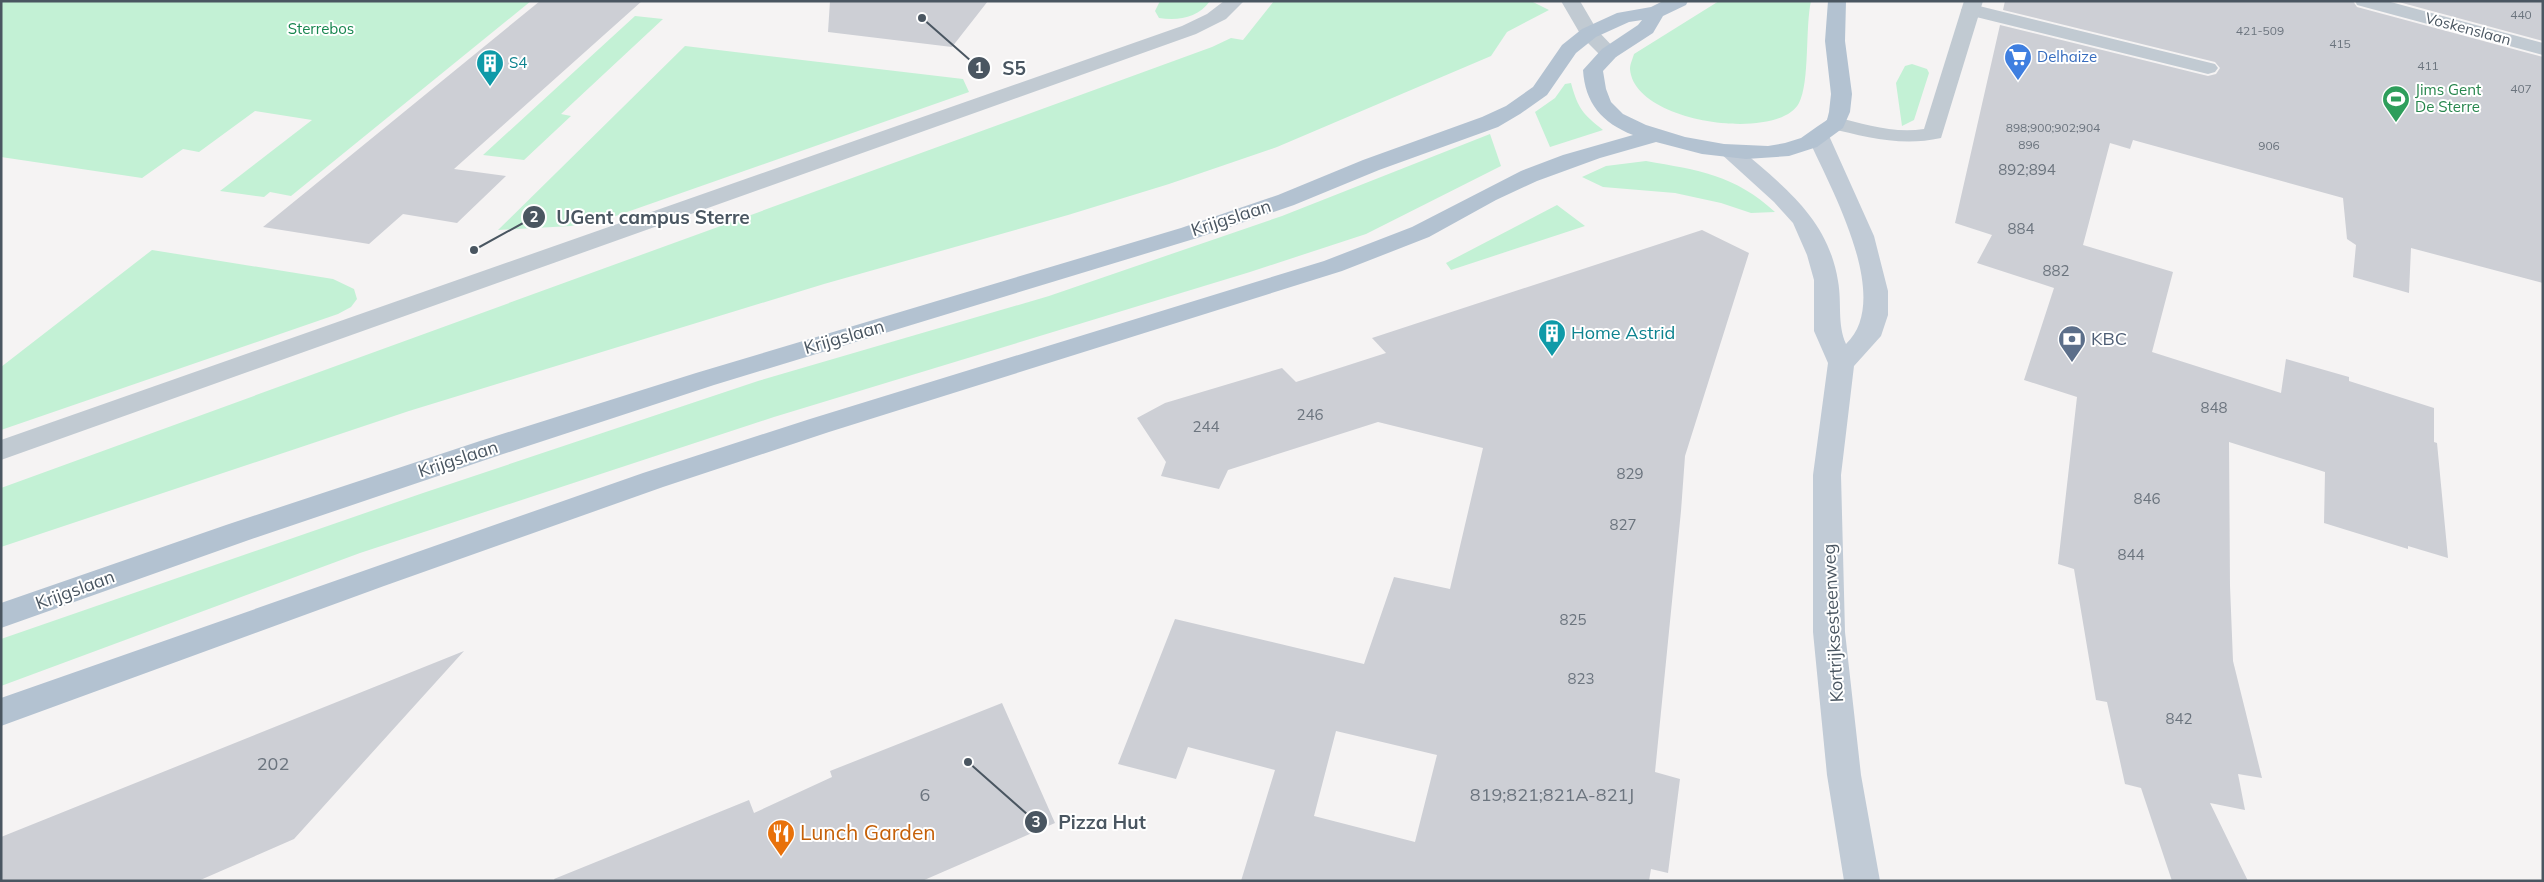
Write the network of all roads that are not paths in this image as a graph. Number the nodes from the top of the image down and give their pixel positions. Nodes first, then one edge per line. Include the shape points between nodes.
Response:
1 (1235, 1) edge
2 (1570, 1) edge
3 (1680, 1) edge
4 (1837, 1) edge
5 (2364, 1) edge
6 (1973, 6) edge
7 (1656, 12) junction
8 (1589, 33) junction
9 (2543, 49) edge
10 (1609, 53) junction
11 (2208, 68) dead end
12 (1827, 130) junction
13 (1657, 135) junction
14 (1730, 152) junction
15 (1841, 363) junction
16 (1, 450) edge
17 (1, 616) edge
18 (1, 712) edge
19 (1862, 881) edge

1 - 16 street via 1212,21 1189,30
2 - 8 street
3 - 7 main road
4 - 12 main road via 1835,45 1843,104
5 - 9 street, Voskenslaan
6 - 11 street
6 - 12 street via 1933,133 1917,138 1894,138
7 - 8 main road, Krijgslaan via 1624,17
7 - 10 main road via 1646,29
8 - 10 street
8 - 17 main road, Krijgslaan via 1569,49 1540,91 1513,110 1490,122 1286,200 490,448
10 - 13 main road via 1593,70 1594,88 1603,106 1624,124
12 - 14 main road via 1796,148
12 - 15 main road via 1857,218 1874,287 1874,314 1868,336
13 - 14 main road
13 - 18 main road via 1550,168 1489,194 1406,238 1333,266 734,453 426,558
14 - 15 main road via 1782,196 1810,232 1826,280 1827,331
15 - 19 main road, Kortrijksesteenweg via 1826,475 1829,632 1844,774

